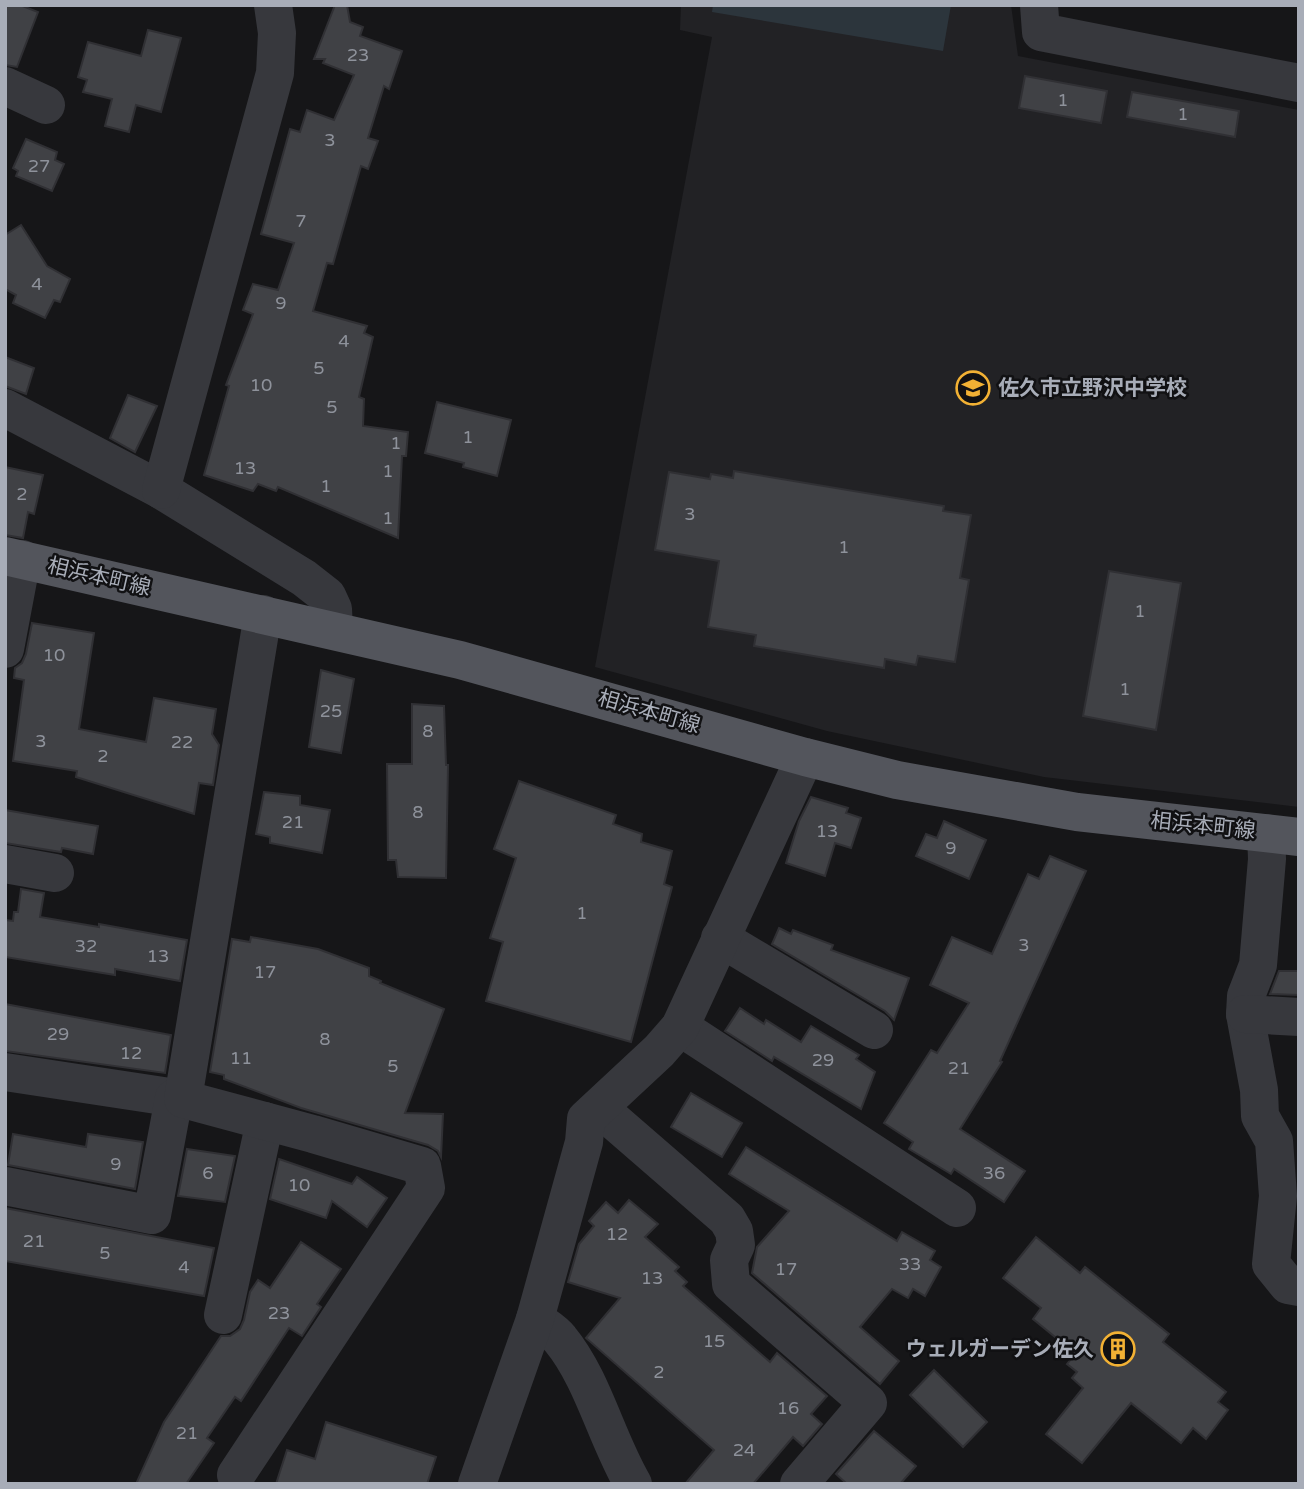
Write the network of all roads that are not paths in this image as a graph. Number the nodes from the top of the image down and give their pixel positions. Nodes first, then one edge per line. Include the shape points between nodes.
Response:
1 (273, 5) edge
2 (1039, 5) edge
3 (1299, 83) edge
4 (5, 408) edge
5 (161, 490) junction
6 (13, 557) edge
7 (263, 614) junction
8 (334, 629) junction
9 (5, 649) edge
10 (805, 757) junction
11 (1282, 835) edge
12 (5, 864) edge
13 (55, 873) dead end
14 (720, 938) junction
15 (1245, 1014) junction
16 (1299, 1017) edge
17 (680, 1027) junction
18 (874, 1030) dead end
19 (5, 1072) edge
20 (178, 1099) junction
21 (599, 1108) junction
22 (265, 1121) junction
23 (5, 1186) edge
24 (1289, 1194) edge
25 (957, 1208) dead end
26 (1299, 1287) edge
27 (222, 1315) dead end
28 (535, 1319) junction
29 (236, 1475) dead end
30 (477, 1484) edge
31 (632, 1484) edge
32 (799, 1484) edge

1 - 5 street via 275,73
2 - 3 street via 1041,32
4 - 5 street
5 - 8 street via 327,596
6 - 7 main road, 相浜本町線
6 - 9 street
7 - 8 main road, 相浜本町線
7 - 20 street
8 - 10 main road, 相浜本町線 via 562,687
10 - 11 main road, 相浜本町線 via 897,780 1077,812
10 - 14 street
11 - 15 street via 1267,859 1258,965 1246,996
12 - 13 street
14 - 17 street
14 - 18 street
15 - 16 street
15 - 24 street via 1260,1116
17 - 21 street
17 - 25 street
19 - 20 street
20 - 22 street
20 - 23 street via 152,1215
21 - 28 street via 586,1119 584,1142
21 - 32 street via 727,1219 736,1245 729,1260 731,1284 868,1403
22 - 27 street
22 - 29 street via 422,1166 426,1188
24 - 26 street via 1271,1264 1288,1285
28 - 30 street
28 - 31 street via 559,1336 578,1364

